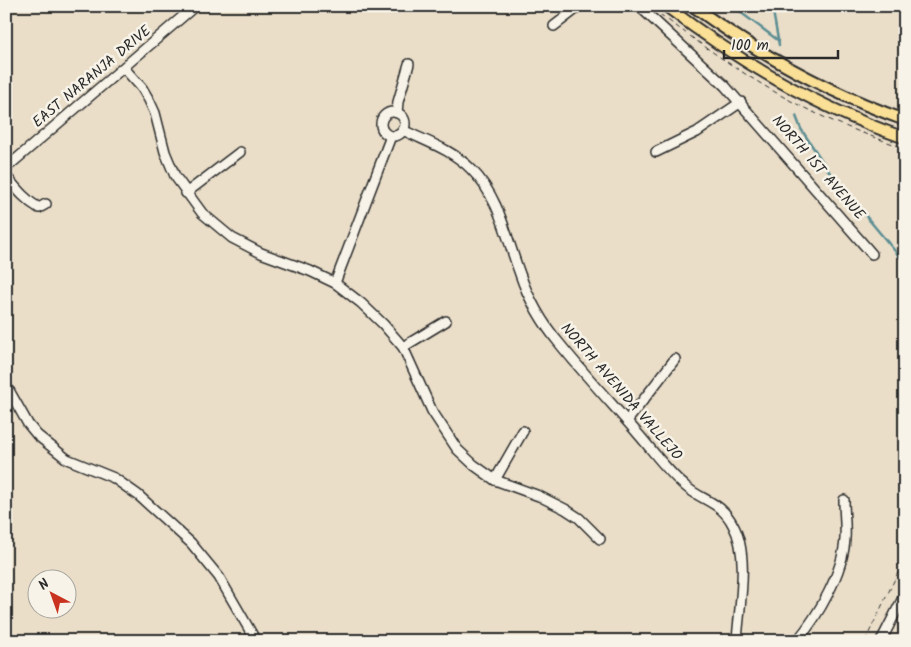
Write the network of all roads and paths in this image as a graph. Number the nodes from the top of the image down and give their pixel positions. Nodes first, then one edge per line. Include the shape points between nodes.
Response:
1 (196, 6) edge
2 (580, 6) edge
3 (639, 6) edge
4 (666, 6) edge
5 (693, 6) edge
6 (554, 26) dead end
7 (409, 64) dead end
8 (124, 68) junction
9 (741, 102) junction
10 (397, 113) junction
11 (905, 120) edge
12 (403, 130) junction
13 (391, 136) junction
14 (905, 138) edge
15 (240, 152) dead end
16 (656, 152) dead end
17 (6, 168) edge
18 (6, 176) edge
19 (186, 193) junction
20 (46, 204) dead end
21 (872, 254) dead end
22 (335, 283) junction
23 (446, 321) dead end
24 (403, 347) junction
25 (675, 359) dead end
26 (6, 385) edge
27 (626, 421) junction
28 (522, 431) dead end
29 (495, 480) junction
30 (844, 500) dead end
31 (600, 539) dead end
32 (905, 558) edge
33 (905, 594) edge
34 (905, 622) edge
35 (256, 641) edge
36 (737, 641) edge
37 (797, 641) edge
38 (865, 641) edge
39 (881, 641) edge
40 (895, 641) edge

1 - 8 street, EAST NARANJA DRIVE
2 - 6 street
3 - 9 street, NORTH 1ST AVENUE
4 - 14 main road via 764,74 825,106
5 - 11 main road via 782,64 845,96
7 - 10 street
8 - 17 street, EAST NARANJA DRIVE
8 - 19 street via 149,100 165,152
9 - 16 street via 697,132
9 - 21 street, NORTH 1ST AVENUE
10 - 12 street via 403,119
10 - 13 street via 387,114 382,120 383,131
12 - 13 street
12 - 27 street, NORTH AVENIDA VALLEJO via 442,146 471,168 485,185 503,219 520,276 536,308 558,342
13 - 22 street
15 - 19 street
18 - 20 street via 30,202 39,208
19 - 22 street via 202,213 232,238 260,253
22 - 24 street via 361,303
23 - 24 street
24 - 29 street via 446,434 468,460
25 - 27 street
26 - 35 street via 28,424 44,442 66,459 114,478 191,543 219,577
27 - 36 street, NORTH AVENIDA VALLEJO via 685,486 721,508 732,523 741,548 742,565
28 - 29 street
29 - 31 street via 565,509
30 - 37 street via 845,541 836,578
32 - 38 path
33 - 39 street
34 - 40 path

